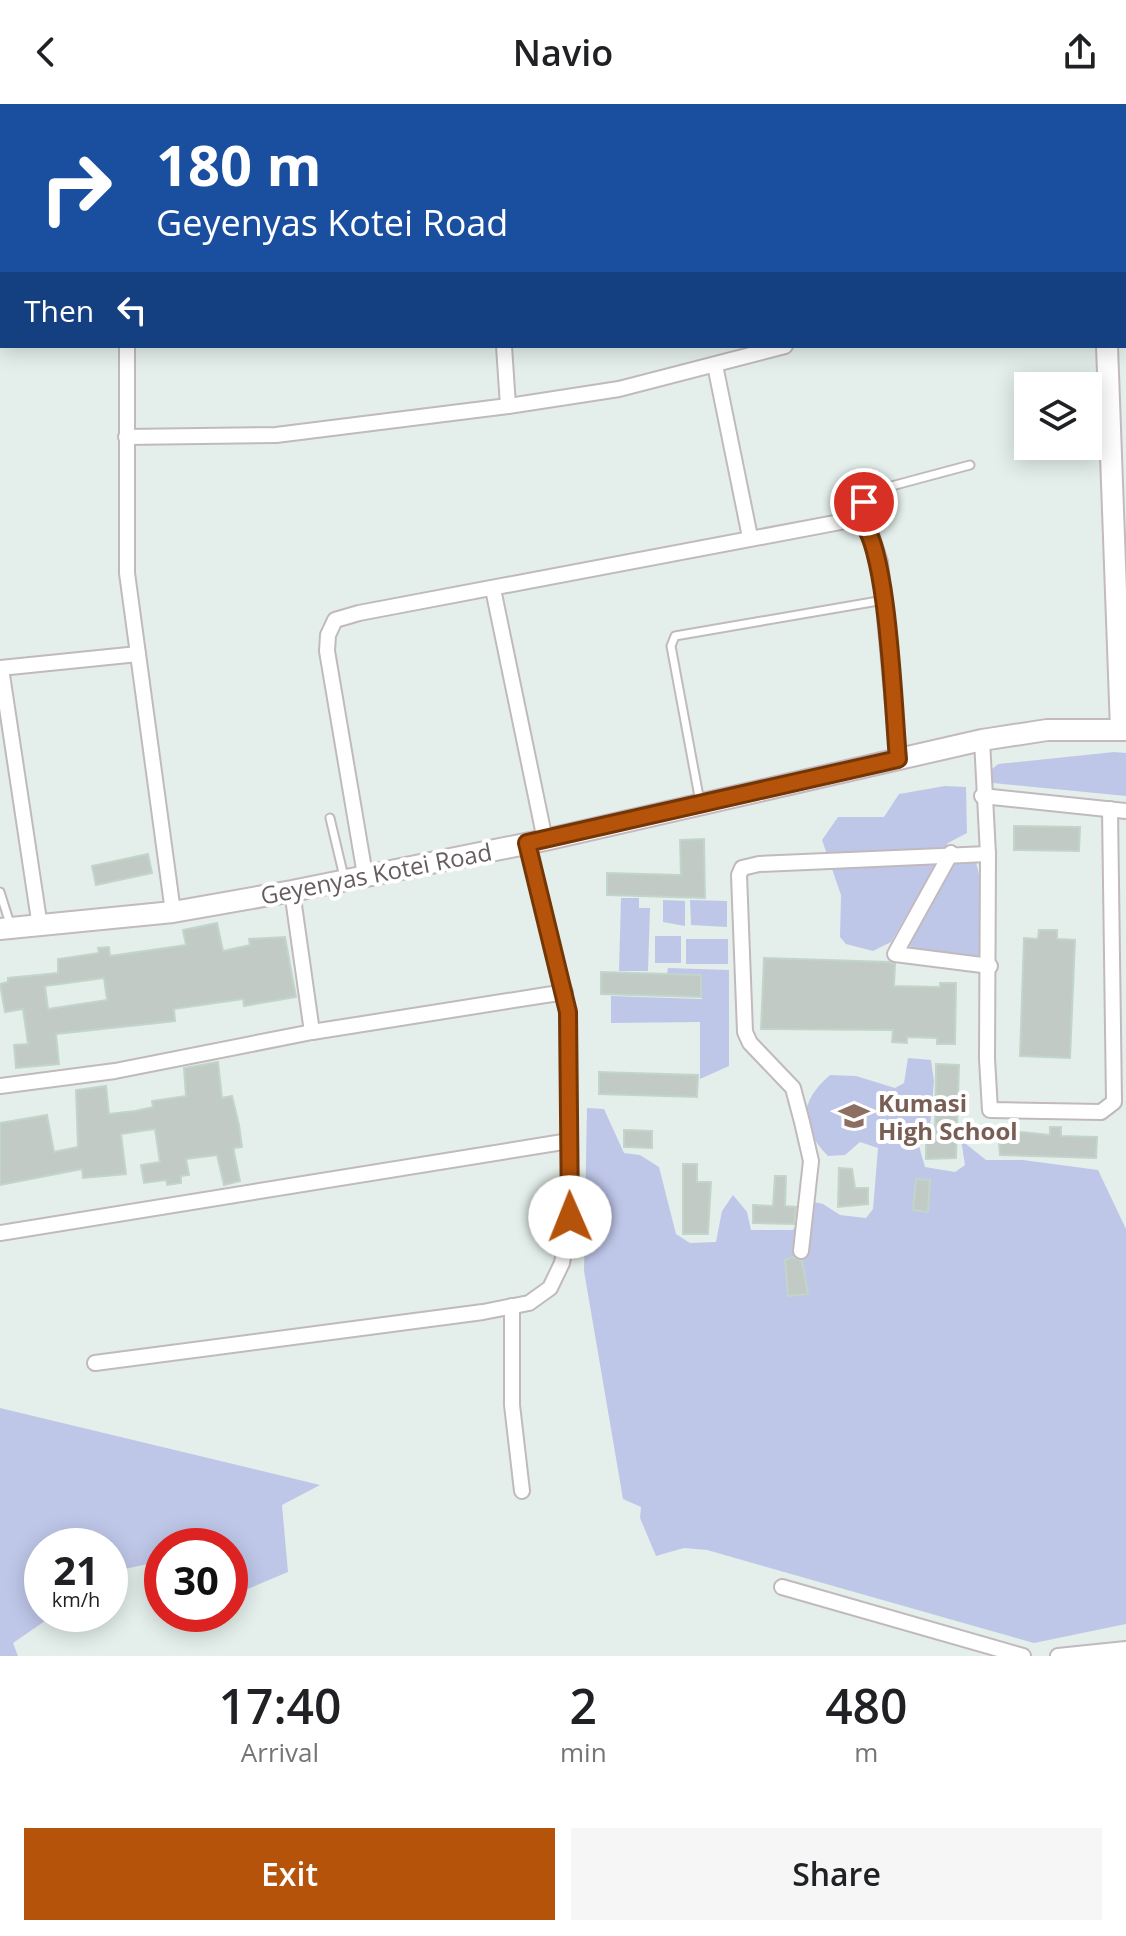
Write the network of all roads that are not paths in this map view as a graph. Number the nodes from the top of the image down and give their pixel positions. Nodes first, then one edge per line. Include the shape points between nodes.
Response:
1 (127, 348) edge
2 (504, 348) edge
3 (778, 348) edge
4 (1107, 348) edge
5 (715, 365) junction
6 (508, 406) junction
7 (126, 437) junction
8 (970, 465) dead end
9 (1118, 472) edge
10 (861, 523) junction
11 (750, 537) junction
12 (1119, 545) edge
13 (493, 589) junction
14 (884, 600) junction
15 (138, 654) junction
16 (1, 668) edge
17 (1124, 730) edge
18 (982, 740) junction
19 (898, 759) junction
20 (982, 796) junction
21 (701, 804) junction
22 (1110, 809) junction
23 (1126, 811) edge
24 (330, 818) dead end
25 (536, 842) junction
26 (951, 853) junction
27 (988, 854) junction
28 (355, 877) junction
29 (292, 891) junction
30 (0, 892) edge
31 (173, 912) junction
32 (40, 927) junction
33 (6, 929) edge
34 (990, 966) junction
35 (565, 992) junction
36 (1120, 1026) edge
37 (312, 1032) junction
38 (0, 1086) edge
39 (569, 1141) junction
40 (0, 1233) edge
41 (801, 1251) dead end
42 (512, 1306) junction
43 (95, 1363) dead end
44 (522, 1491) dead end
45 (782, 1587) dead end
46 (1126, 1649) edge
47 (1023, 1656) edge
48 (1058, 1656) edge

1 - 7 street
2 - 6 street
3 - 5 street
4 - 9 street
5 - 6 street via 619,389
5 - 11 street
6 - 7 street via 276,435
7 - 15 street via 127,573
8 - 10 lane via 873,491 864,502
9 - 12 street
10 - 11 street via 836,521
10 - 14 street via 869,528 880,562
11 - 13 street
12 - 17 street
13 - 25 street
13 - 28 street via 335,620 327,651
14 - 19 street
14 - 21 lane via 675,636 671,646
15 - 16 street
15 - 31 street
16 - 32 street
17 - 18 street, Geyenyas Kotei Road via 1059,729
18 - 19 street, Geyenyas Kotei Road
18 - 20 street
19 - 21 street, Geyenyas Kotei Road
20 - 22 street
20 - 27 street
21 - 25 street, Geyenyas Kotei Road
22 - 23 street
22 - 36 street
24 - 28 lane
25 - 28 street, Geyenyas Kotei Road
25 - 35 street
26 - 27 street
26 - 34 street via 895,954
26 - 41 street via 759,864 742,868 739,875 745,1032 793,1088 811,1161
27 - 34 street
28 - 29 street, Geyenyas Kotei Road
29 - 31 street, Geyenyas Kotei Road
29 - 37 street
30 - 33 lane
31 - 32 street, Geyenyas Kotei Road
32 - 33 street, Geyenyas Kotei Road
34 - 36 street via 990,1110 1111,1108
35 - 37 street
35 - 39 street
37 - 38 street via 115,1071
39 - 40 street
39 - 42 street via 570,1217 562,1263 550,1288 529,1303
42 - 43 street
42 - 44 street via 512,1405
45 - 47 street
46 - 48 street

